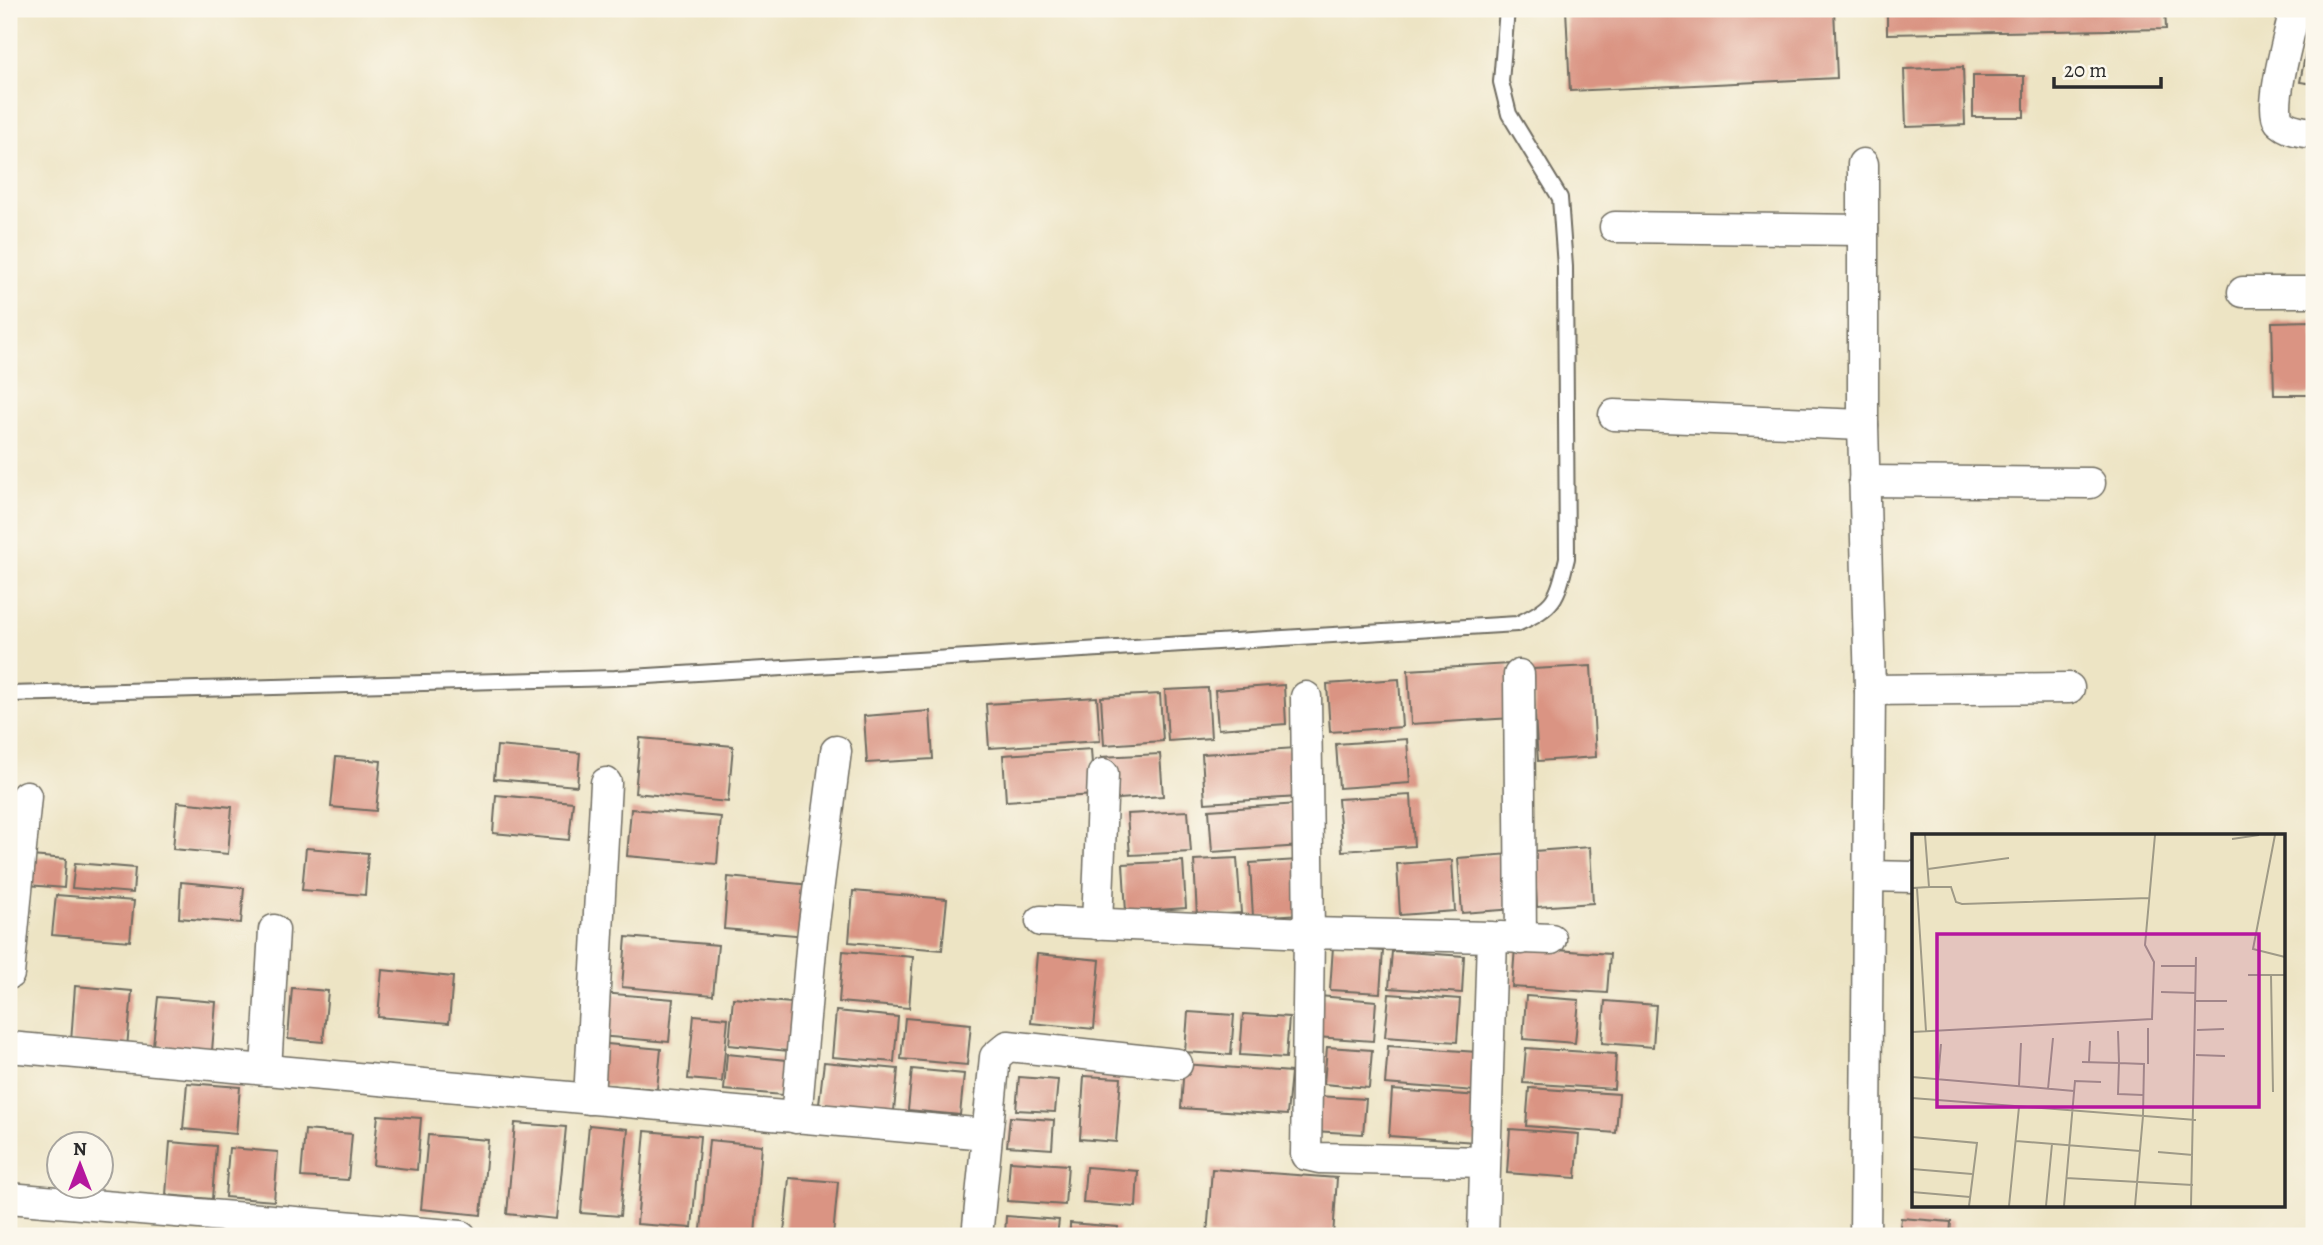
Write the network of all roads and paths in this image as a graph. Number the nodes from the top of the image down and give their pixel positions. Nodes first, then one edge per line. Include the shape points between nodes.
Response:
1 (1507, 9) edge
2 (2295, 9) edge
3 (2314, 133) edge
4 (1863, 164) dead end
5 (1615, 227) dead end
6 (1863, 230) junction
7 (2243, 292) dead end
8 (2314, 292) edge
9 (1614, 415) dead end
10 (1863, 425) junction
11 (1864, 481) junction
12 (2090, 484) dead end
13 (1519, 675) dead end
14 (2069, 688) dead end
15 (1870, 690) junction
16 (9, 694) edge
17 (1306, 696) dead end
18 (836, 751) dead end
19 (1102, 774) dead end
20 (606, 783) dead end
21 (26, 796) dead end
22 (1869, 876) junction
23 (1912, 877) edge
24 (1041, 921) dead end
25 (1097, 924) junction
26 (274, 930) dead end
27 (1309, 933) junction
28 (1507, 938) junction
29 (1551, 939) dead end
30 (9, 974) edge
31 (9, 1047) edge
32 (1177, 1064) dead end
33 (266, 1070) junction
34 (589, 1099) junction
35 (796, 1118) junction
36 (986, 1135) junction
37 (1484, 1162) junction
38 (9, 1198) edge
39 (461, 1236) edge
40 (977, 1236) edge
41 (1483, 1236) edge
42 (1865, 1236) edge

1 - 16 lane via 1501,82 1509,114 1560,198 1565,267 1567,558 1559,590 1546,611 1517,624 615,678
2 - 3 street via 2274,107 2282,124
4 - 6 street
5 - 6 street
6 - 10 street
7 - 8 street
9 - 10 street
10 - 11 street
11 - 12 street
11 - 15 street
13 - 28 street
14 - 15 street
15 - 22 street
17 - 27 street
18 - 35 street
19 - 25 street
20 - 34 street
21 - 30 street
22 - 23 street
22 - 42 street
24 - 25 street
25 - 27 street
26 - 33 street
27 - 28 street
27 - 37 street via 1306,1155
28 - 29 street
28 - 37 street
31 - 33 street
32 - 36 street via 1008,1046 995,1056
33 - 34 street
34 - 35 street
35 - 36 street
36 - 40 street
37 - 41 street
38 - 39 street

